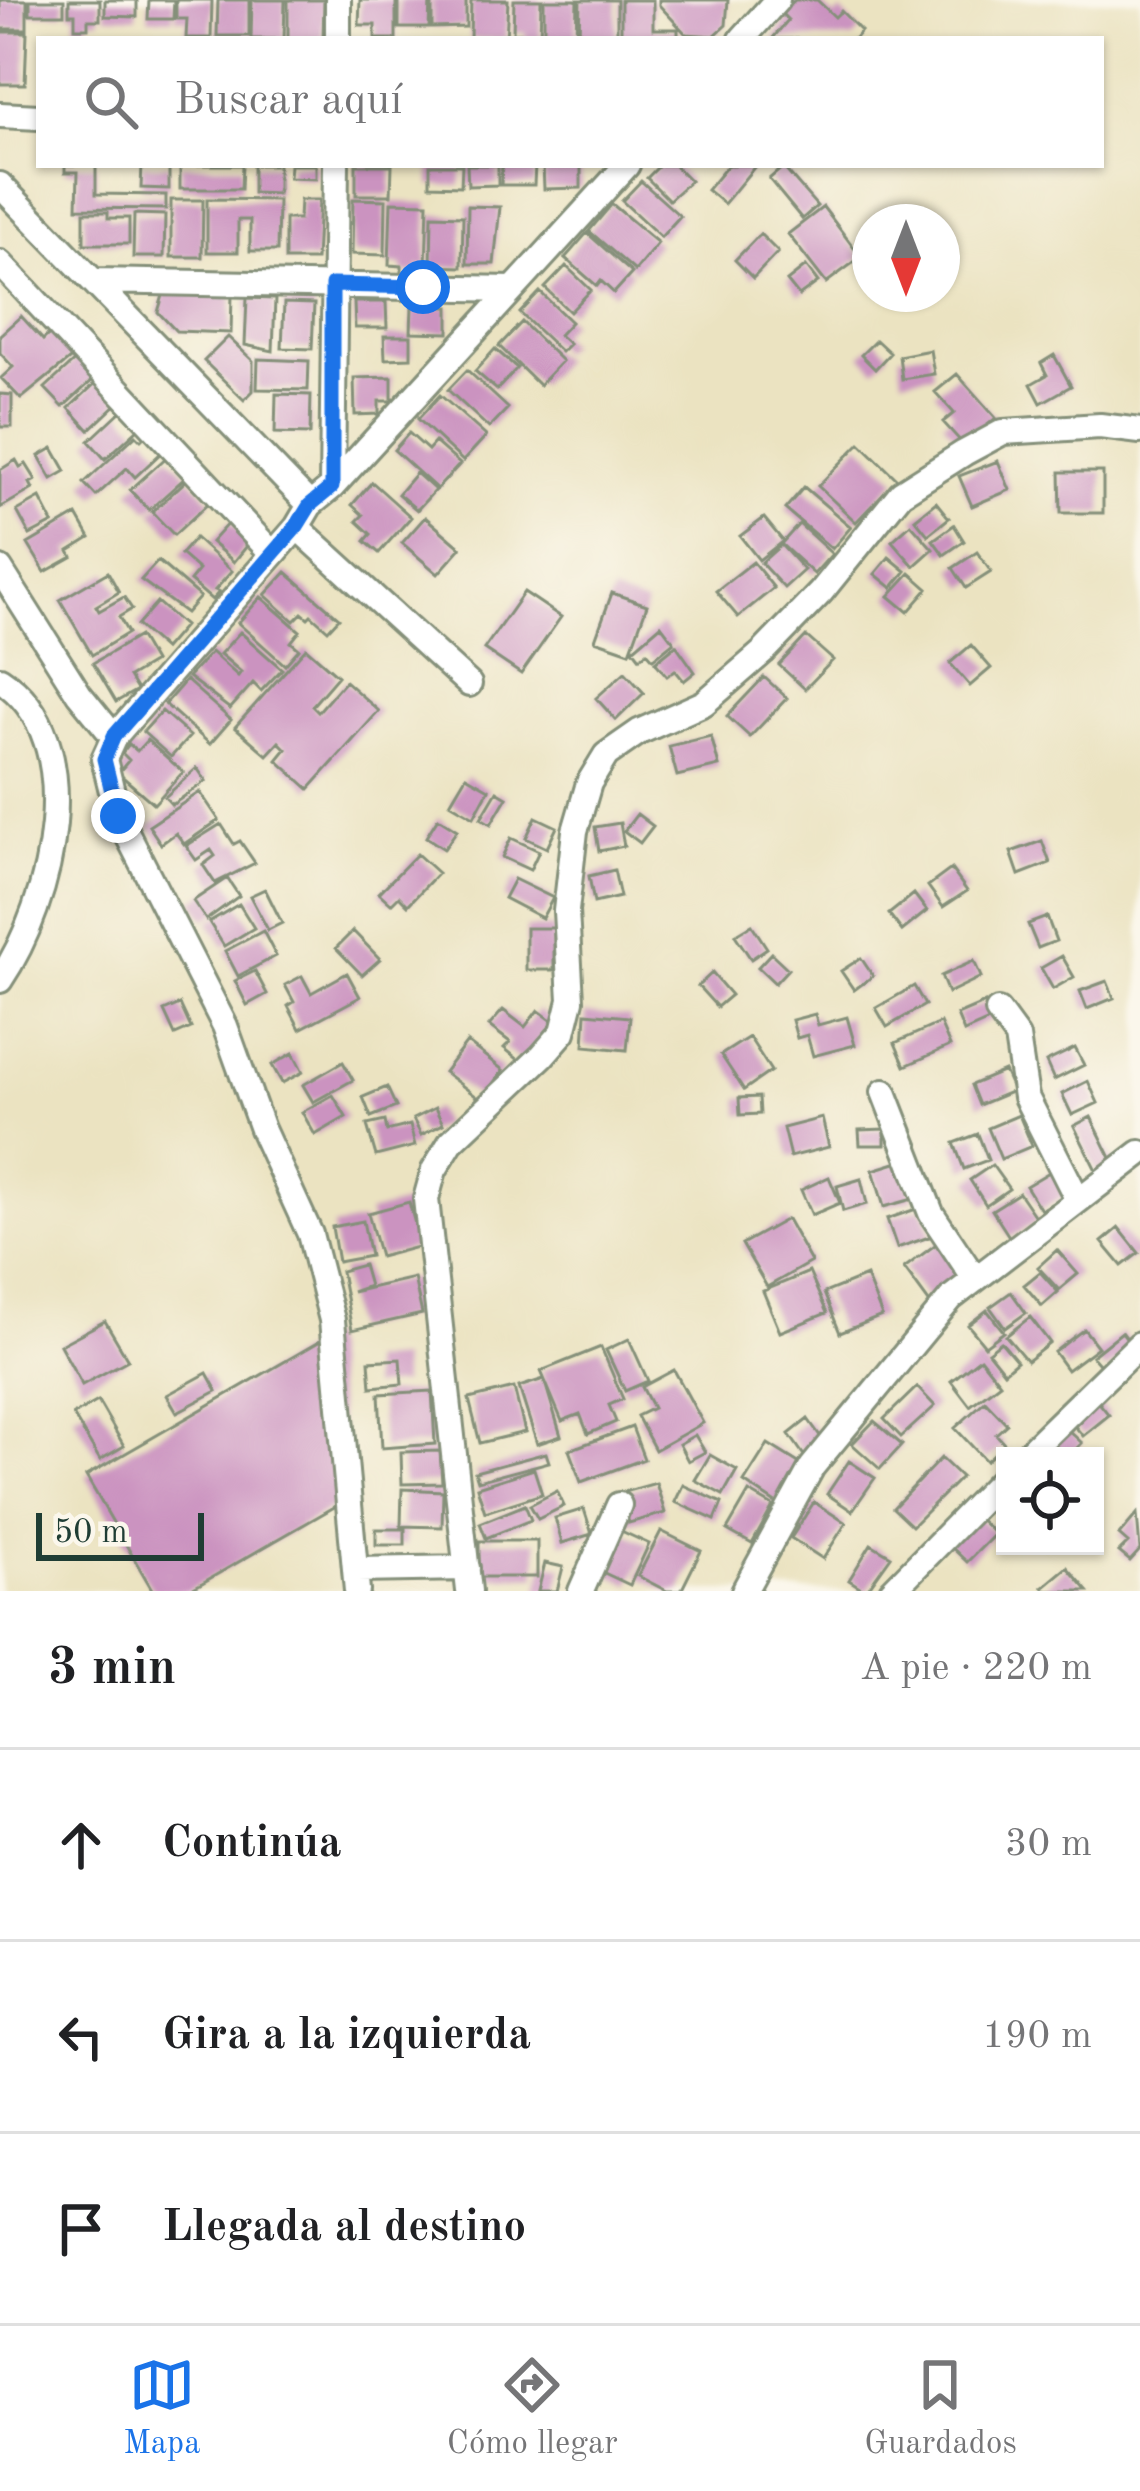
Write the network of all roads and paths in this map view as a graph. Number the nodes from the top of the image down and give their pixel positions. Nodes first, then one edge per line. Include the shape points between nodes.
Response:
1 (338, 0) edge
2 (777, 0) edge
3 (338, 36) edge
4 (745, 36) edge
5 (0, 115) edge
6 (36, 117) edge
7 (336, 168) edge
8 (624, 168) edge
9 (0, 185) edge
10 (0, 263) edge
11 (95, 280) junction
12 (332, 285) junction
13 (513, 289) junction
14 (1140, 431) edge
15 (332, 487) junction
16 (304, 516) junction
17 (272, 553) junction
18 (0, 569) edge
19 (0, 679) edge
20 (469, 684) dead end
21 (114, 736) junction
22 (0, 980) edge
23 (998, 1011) dead end
24 (884, 1092) dead end
25 (1140, 1153) edge
26 (1077, 1198) junction
27 (975, 1279) junction
28 (1140, 1344) edge
29 (1034, 1447) edge
30 (996, 1485) edge
31 (620, 1505) dead end
32 (357, 1580) edge
33 (468, 1580) edge
34 (581, 1591) edge
35 (744, 1591) edge
36 (892, 1591) edge

1 - 3 street
2 - 4 street
5 - 6 street
7 - 12 street
8 - 13 street
9 - 11 street
10 - 17 street
11 - 12 street
11 - 16 street
12 - 13 street
12 - 15 street
13 - 15 street
14 - 33 street via 1100,425 1003,432 901,493 763,652 704,703 606,754 589,783 574,831 566,911 572,1000 563,1032 451,1142 427,1199
15 - 16 street
16 - 17 street
16 - 20 street
17 - 21 street
18 - 21 street
19 - 22 street via 17,690 49,740 56,795 38,893
21 - 32 street via 104,759 118,816 225,1026 310,1234 332,1320
23 - 26 street via 1017,1037 1026,1096
24 - 27 street via 932,1213
25 - 26 street
26 - 27 street
27 - 35 street via 812,1467
28 - 29 street
30 - 36 street
31 - 34 street
32 - 33 street

